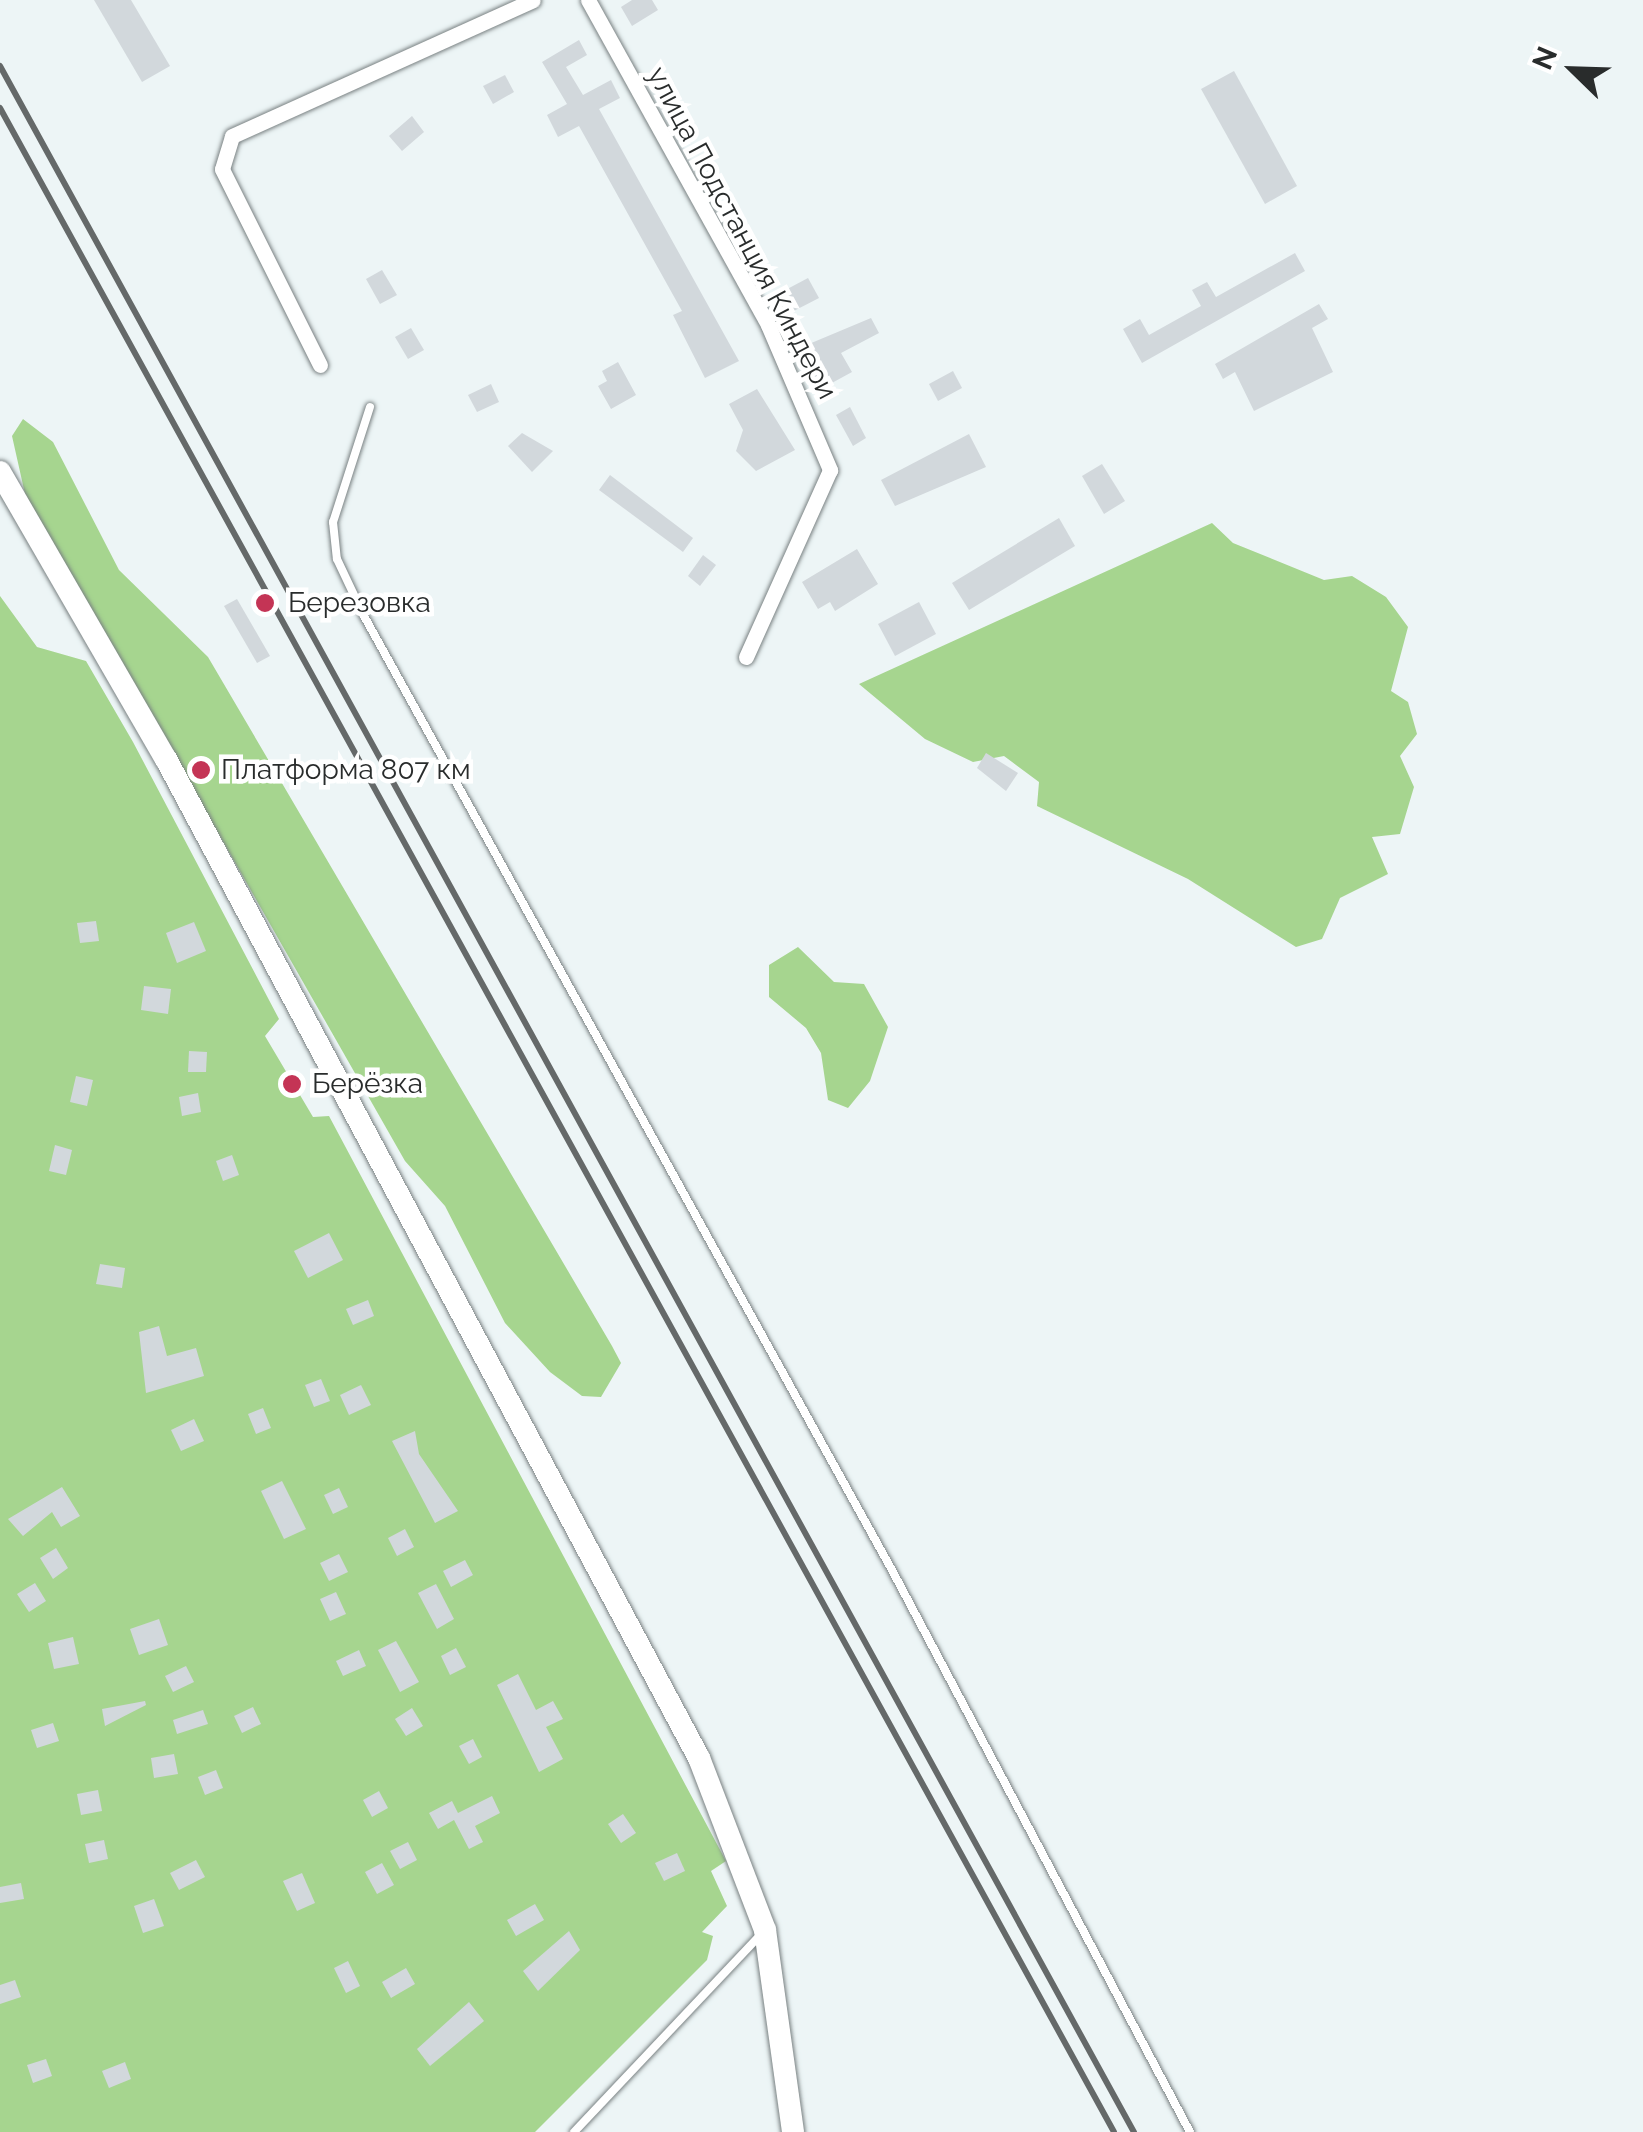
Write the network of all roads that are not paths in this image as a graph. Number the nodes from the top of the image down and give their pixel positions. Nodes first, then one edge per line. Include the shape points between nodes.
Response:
1 (533, 0) edge
2 (588, 0) edge
3 (320, 365) dead end
4 (370, 407) dead end
5 (0, 472) edge
6 (746, 657) dead end
7 (765, 1930) junction
8 (574, 2132) edge
9 (793, 2132) edge
10 (1190, 2132) edge

1 - 3 street via 232,136 222,169
2 - 6 street, улица Подстанция Киндери via 768,325 830,470
4 - 10 lane via 333,522 337,559 364,616 884,1554
5 - 7 street via 172,771 690,1741
7 - 8 lane
7 - 9 street

